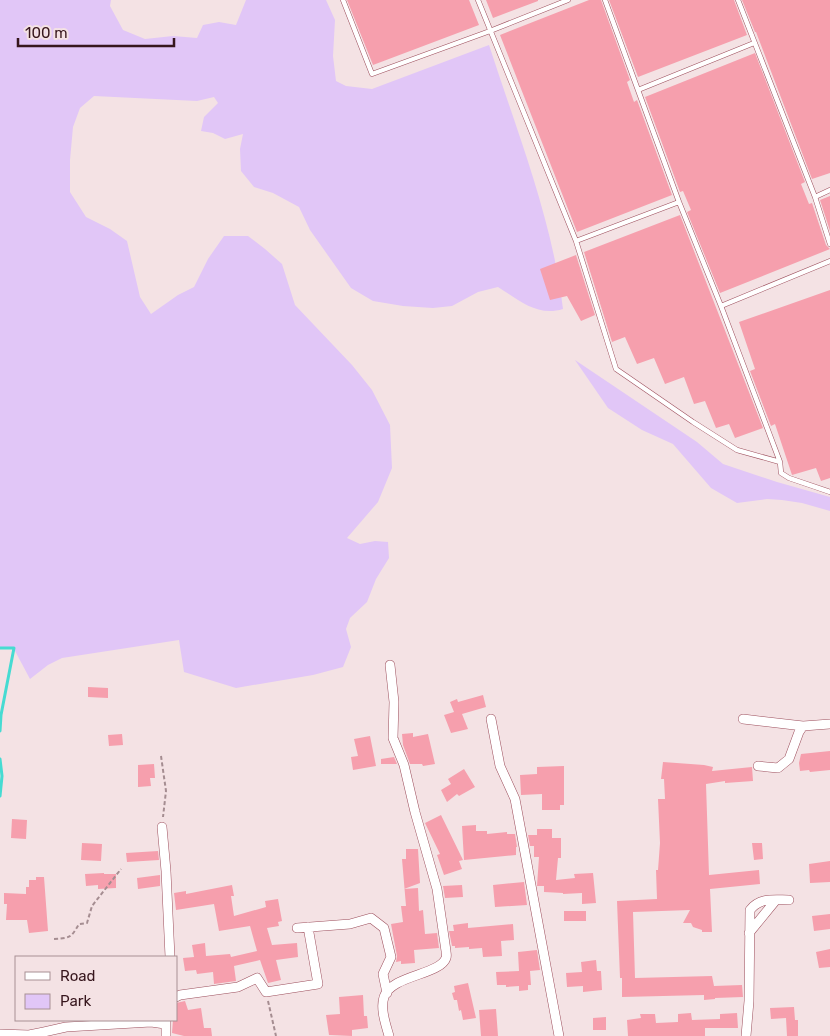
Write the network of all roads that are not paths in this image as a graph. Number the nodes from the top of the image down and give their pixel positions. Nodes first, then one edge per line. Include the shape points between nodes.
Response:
1 (343, 0) edge
2 (478, 0) edge
3 (568, 0) edge
4 (605, 0) edge
5 (738, 0) edge
6 (490, 32) junction
7 (754, 43) junction
8 (638, 90) junction
9 (830, 190) edge
10 (815, 197) junction
11 (679, 202) junction
12 (576, 241) junction
13 (830, 244) edge
14 (830, 261) edge
15 (721, 306) junction
16 (780, 462) junction
17 (830, 492) edge
18 (390, 665) dead end
19 (491, 719) dead end
20 (743, 719) dead end
21 (830, 724) edge
22 (803, 726) junction
23 (758, 766) dead end
24 (162, 827) road end
25 (776, 900) junction
26 (790, 900) dead end
27 (297, 928) dead end
28 (308, 928) junction
29 (749, 933) junction
30 (170, 956) edge
31 (387, 992) junction
32 (178, 997) edge
33 (166, 1022) edge
34 (0, 1034) edge
35 (44, 1034) edge
36 (166, 1036) edge
37 (390, 1036) edge
38 (559, 1036) edge
39 (746, 1036) edge

1 - 6 lane via 372,74
2 - 6 lane
3 - 6 lane
4 - 8 lane
5 - 7 lane
6 - 12 lane
7 - 8 lane
7 - 10 lane
8 - 11 lane
9 - 10 lane
10 - 13 lane
11 - 12 lane
11 - 15 lane
12 - 16 lane via 616,369 737,450
14 - 15 lane
15 - 16 lane
16 - 17 lane via 781,473 789,478
18 - 31 street via 393,738 404,765 437,889 446,959
19 - 38 street via 500,766 516,799
20 - 22 street
21 - 22 street
22 - 23 street via 789,759 778,768
24 - 30 street
25 - 26 street
25 - 29 street
25 - 29 street via 755,903 750,910
27 - 28 street
28 - 31 street via 350,924 371,918 384,928 391,957 382,974
28 - 32 street via 318,984 266,992 257,978 238,987
29 - 39 street
31 - 37 street via 383,1005
33 - 35 street via 66,1027
33 - 36 street
34 - 35 street

